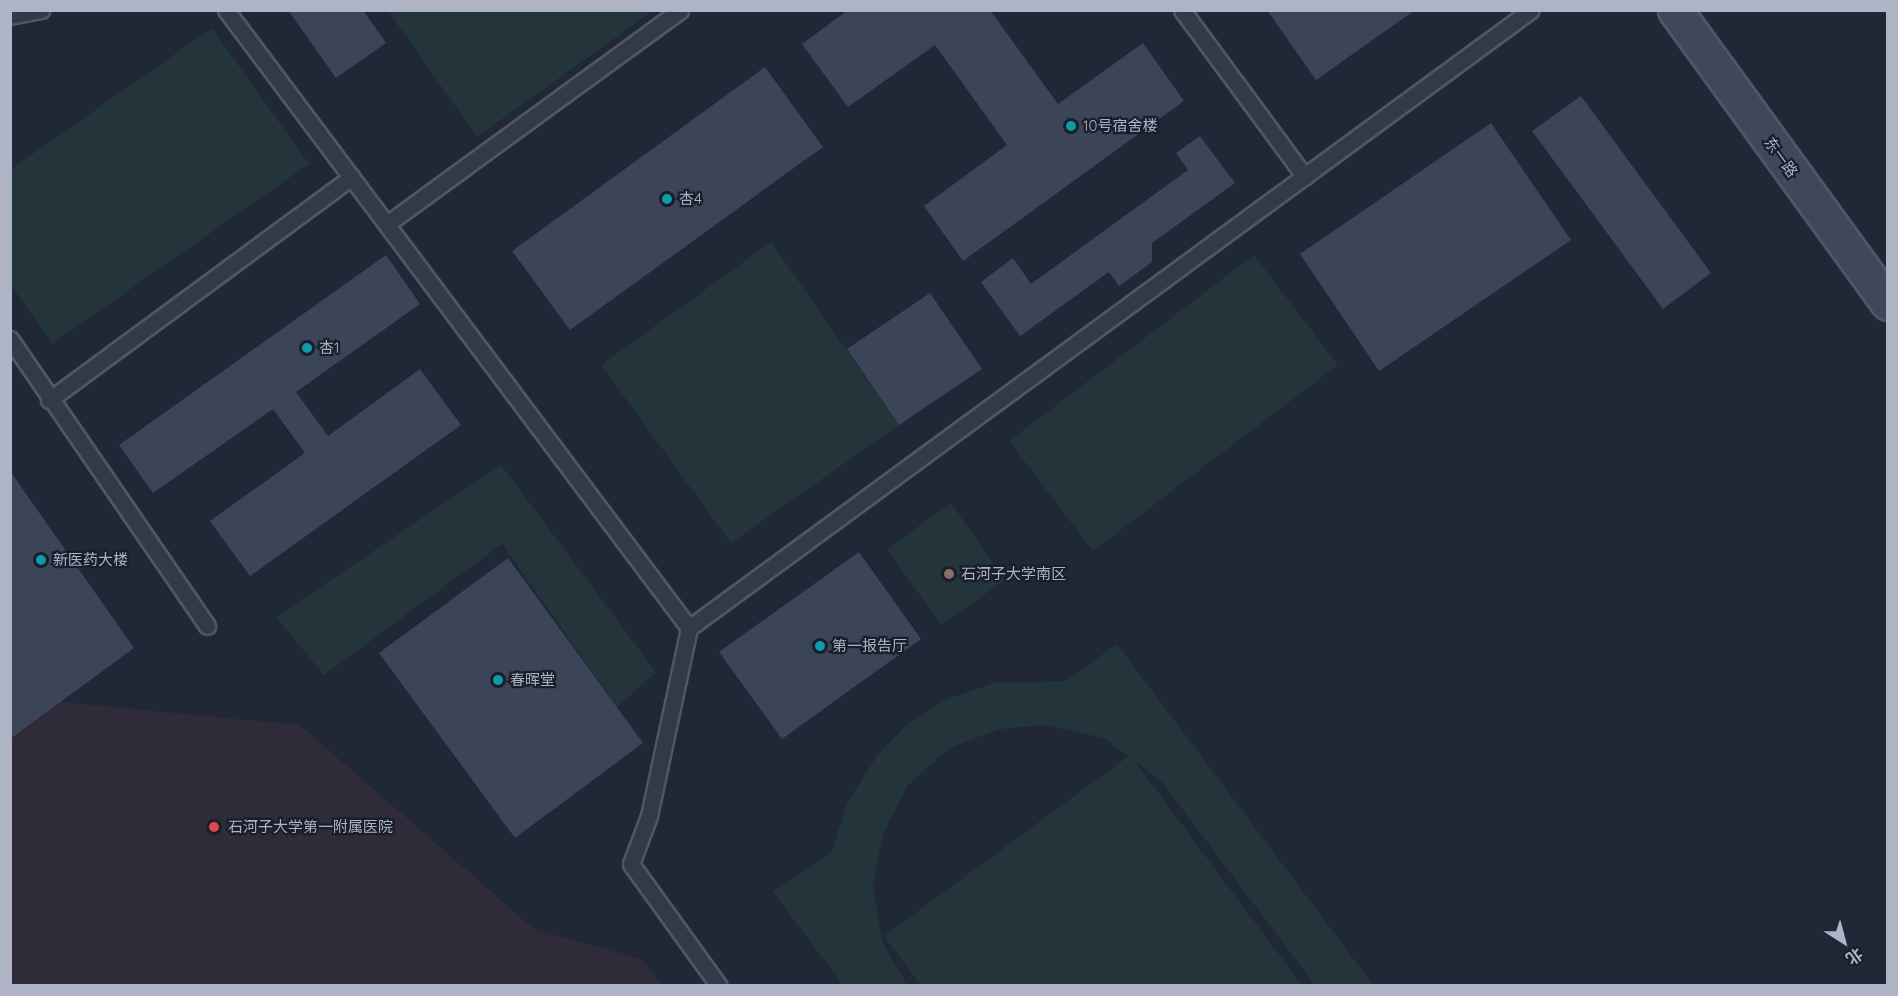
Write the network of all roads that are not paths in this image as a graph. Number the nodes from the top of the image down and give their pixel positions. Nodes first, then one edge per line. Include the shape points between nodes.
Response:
1 (40, 10) edge
2 (226, 10) edge
3 (680, 10) edge
4 (1182, 10) edge
5 (1531, 10) edge
6 (1675, 10) edge
7 (10, 16) edge
8 (352, 177) junction
9 (1305, 177) junction
10 (387, 224) junction
11 (1887, 303) edge
12 (10, 339) edge
13 (49, 400) junction
14 (207, 626) dead end
15 (689, 628) junction
16 (719, 986) edge

1 - 7 lane
2 - 8 lane
3 - 10 lane
4 - 9 lane
5 - 9 lane
6 - 11 main road, 东一路
8 - 10 lane
8 - 13 lane
9 - 15 lane
10 - 15 lane
12 - 13 lane
13 - 14 lane
15 - 16 lane via 649,816 631,864

